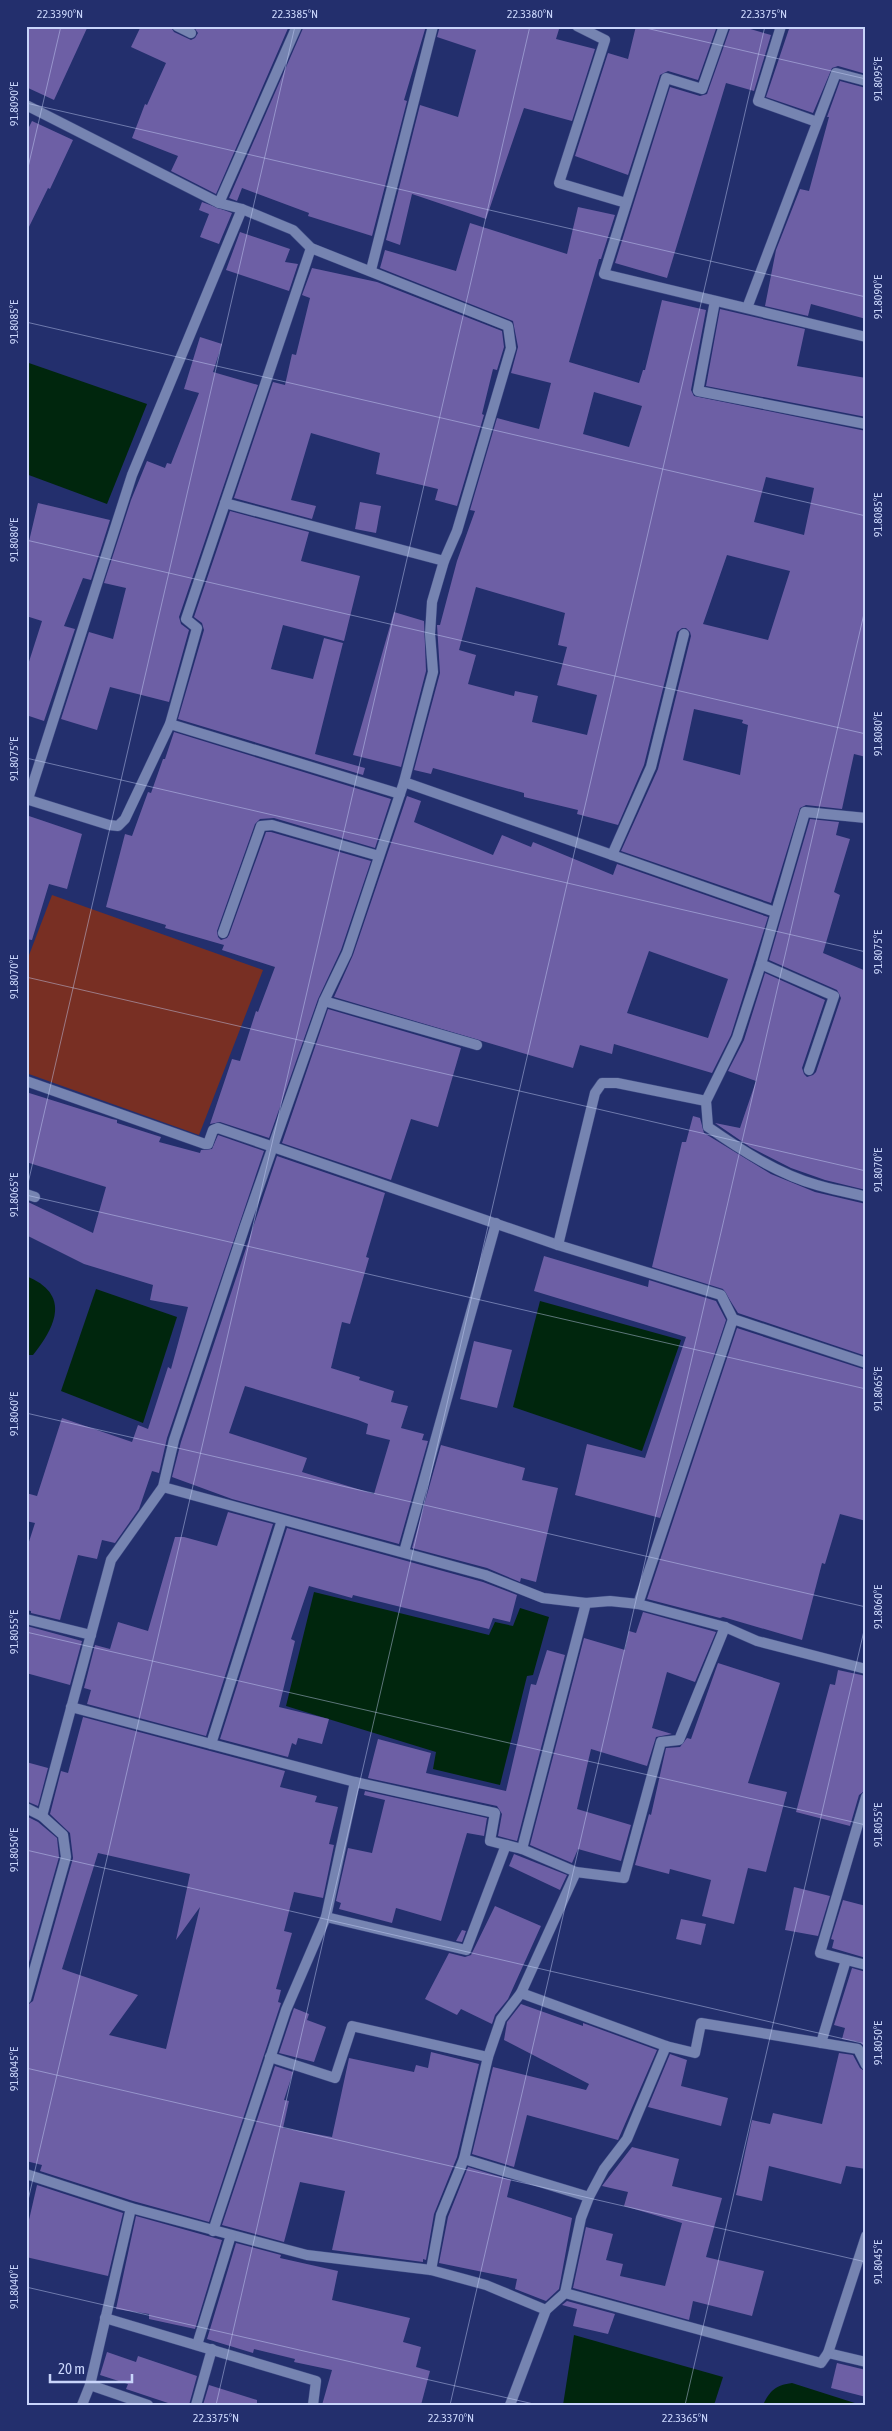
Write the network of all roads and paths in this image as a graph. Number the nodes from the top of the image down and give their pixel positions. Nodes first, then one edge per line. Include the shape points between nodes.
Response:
1 (177, 26) edge
2 (297, 26) edge
3 (433, 26) edge
4 (577, 26) edge
5 (724, 26) edge
6 (781, 26) edge
7 (191, 33) dead end
8 (866, 81) edge
9 (26, 105) edge
10 (817, 122) junction
11 (219, 203) junction
12 (626, 203) junction
13 (242, 209) junction
14 (311, 248) junction
15 (371, 270) junction
16 (714, 301) junction
17 (748, 308) junction
18 (866, 337) edge
19 (866, 424) edge
20 (225, 503) junction
21 (444, 560) junction
22 (684, 634) dead end
23 (170, 724) junction
24 (404, 782) junction
25 (400, 794) junction
26 (27, 799) edge
27 (866, 818) edge
28 (612, 855) junction
29 (379, 856) junction
30 (775, 912) junction
31 (223, 933) dead end
32 (761, 964) junction
33 (324, 1001) junction
34 (478, 1045) dead end
35 (809, 1070) dead end
36 (26, 1081) edge
37 (706, 1101) junction
38 (272, 1148) junction
39 (866, 1196) edge
40 (496, 1223) junction
41 (558, 1245) junction
42 (734, 1318) junction
43 (866, 1362) edge
44 (163, 1487) junction
45 (282, 1520) junction
46 (404, 1552) junction
47 (586, 1603) junction
48 (638, 1604) junction
49 (26, 1619) edge
50 (725, 1627) junction
51 (91, 1635) junction
52 (866, 1669) edge
53 (71, 1708) junction
54 (211, 1744) junction
55 (355, 1782) junction
56 (866, 1797) edge
57 (26, 1808) edge
58 (42, 1816) junction
59 (506, 1845) junction
60 (522, 1849) junction
61 (576, 1872) junction
62 (326, 1917) junction
63 (846, 1960) junction
64 (866, 1965) edge
65 (521, 1993) junction
66 (26, 1999) edge
67 (822, 2043) junction
68 (666, 2046) junction
69 (270, 2057) junction
70 (488, 2057) junction
71 (866, 2065) edge
72 (464, 2159) junction
73 (26, 2174) edge
74 (589, 2197) junction
75 (131, 2208) junction
76 (213, 2231) junction
77 (231, 2235) junction
78 (866, 2236) edge
79 (431, 2270) junction
80 (565, 2293) junction
81 (546, 2310) junction
82 (105, 2318) junction
83 (197, 2345) junction
84 (212, 2349) junction
85 (828, 2353) junction
86 (866, 2362) edge
87 (90, 2385) junction
88 (82, 2405) edge
89 (148, 2405) edge
90 (196, 2405) edge
91 (313, 2405) edge
92 (510, 2405) edge

1 - 7 street
2 - 11 street
3 - 15 street
4 - 12 street via 605,40 559,183
5 - 12 street via 702,89 666,78
6 - 10 street via 758,101
8 - 10 street via 836,73
9 - 11 street
10 - 17 street
11 - 13 street
12 - 16 street via 604,274
13 - 14 street via 293,230
13 - 26 street via 132,475
14 - 15 street
14 - 20 street
15 - 21 street via 508,326 511,348 457,531
16 - 17 street
16 - 19 street via 698,391
17 - 18 street
20 - 21 street
20 - 23 street via 186,619 197,628
21 - 24 street via 432,602 433,672
22 - 28 street via 651,767
23 - 25 street
23 - 26 street via 125,819 118,826
24 - 25 street
24 - 28 street
25 - 29 street
27 - 30 street via 805,812
28 - 30 street
29 - 31 street via 272,825 261,826
29 - 33 street via 347,953
30 - 32 street
32 - 35 street via 834,996
32 - 37 street via 737,1038
33 - 34 street
33 - 38 street
36 - 38 street via 205,1144 208,1144 215,1127
37 - 39 street via 708,1127 739,1149 816,1185
37 - 41 street via 618,1083 602,1083 596,1093
38 - 40 street
38 - 44 street via 174,1440
40 - 41 street
40 - 46 street
41 - 42 street via 721,1295
42 - 43 street
42 - 48 street
44 - 45 street
44 - 51 street via 111,1560
45 - 46 street
45 - 54 street
46 - 47 street via 485,1575 543,1598
47 - 48 street
47 - 60 street
48 - 50 street
49 - 51 street
50 - 52 street via 757,1641
50 - 61 street via 679,1740 661,1742 624,1878
51 - 53 street
53 - 54 street
53 - 58 street
54 - 55 street
55 - 59 street via 495,1813 490,1841
55 - 62 street
56 - 63 street via 820,1953
57 - 58 street
58 - 66 street via 63,1835 66,1858
59 - 60 street
59 - 62 street via 466,1950
60 - 61 street
61 - 65 street
62 - 69 street via 286,2010
63 - 64 street
63 - 67 street
65 - 68 street
65 - 70 street via 501,2019
67 - 68 street via 701,2023 695,2053
67 - 71 street via 858,2049
68 - 74 street via 627,2139 604,2169
69 - 70 street via 335,2078 352,2026
69 - 76 street
70 - 72 street
72 - 74 street
72 - 79 street via 441,2215
73 - 75 street
74 - 80 street via 581,2218
75 - 76 street
75 - 82 street
76 - 77 street
77 - 79 street via 308,2255
77 - 83 street
78 - 85 street
79 - 81 street via 486,2285
80 - 81 street
80 - 85 street via 821,2363
81 - 92 street
82 - 83 street
82 - 87 street
83 - 84 street
84 - 90 street
84 - 91 street via 316,2380
85 - 86 street
87 - 88 street
87 - 89 street

